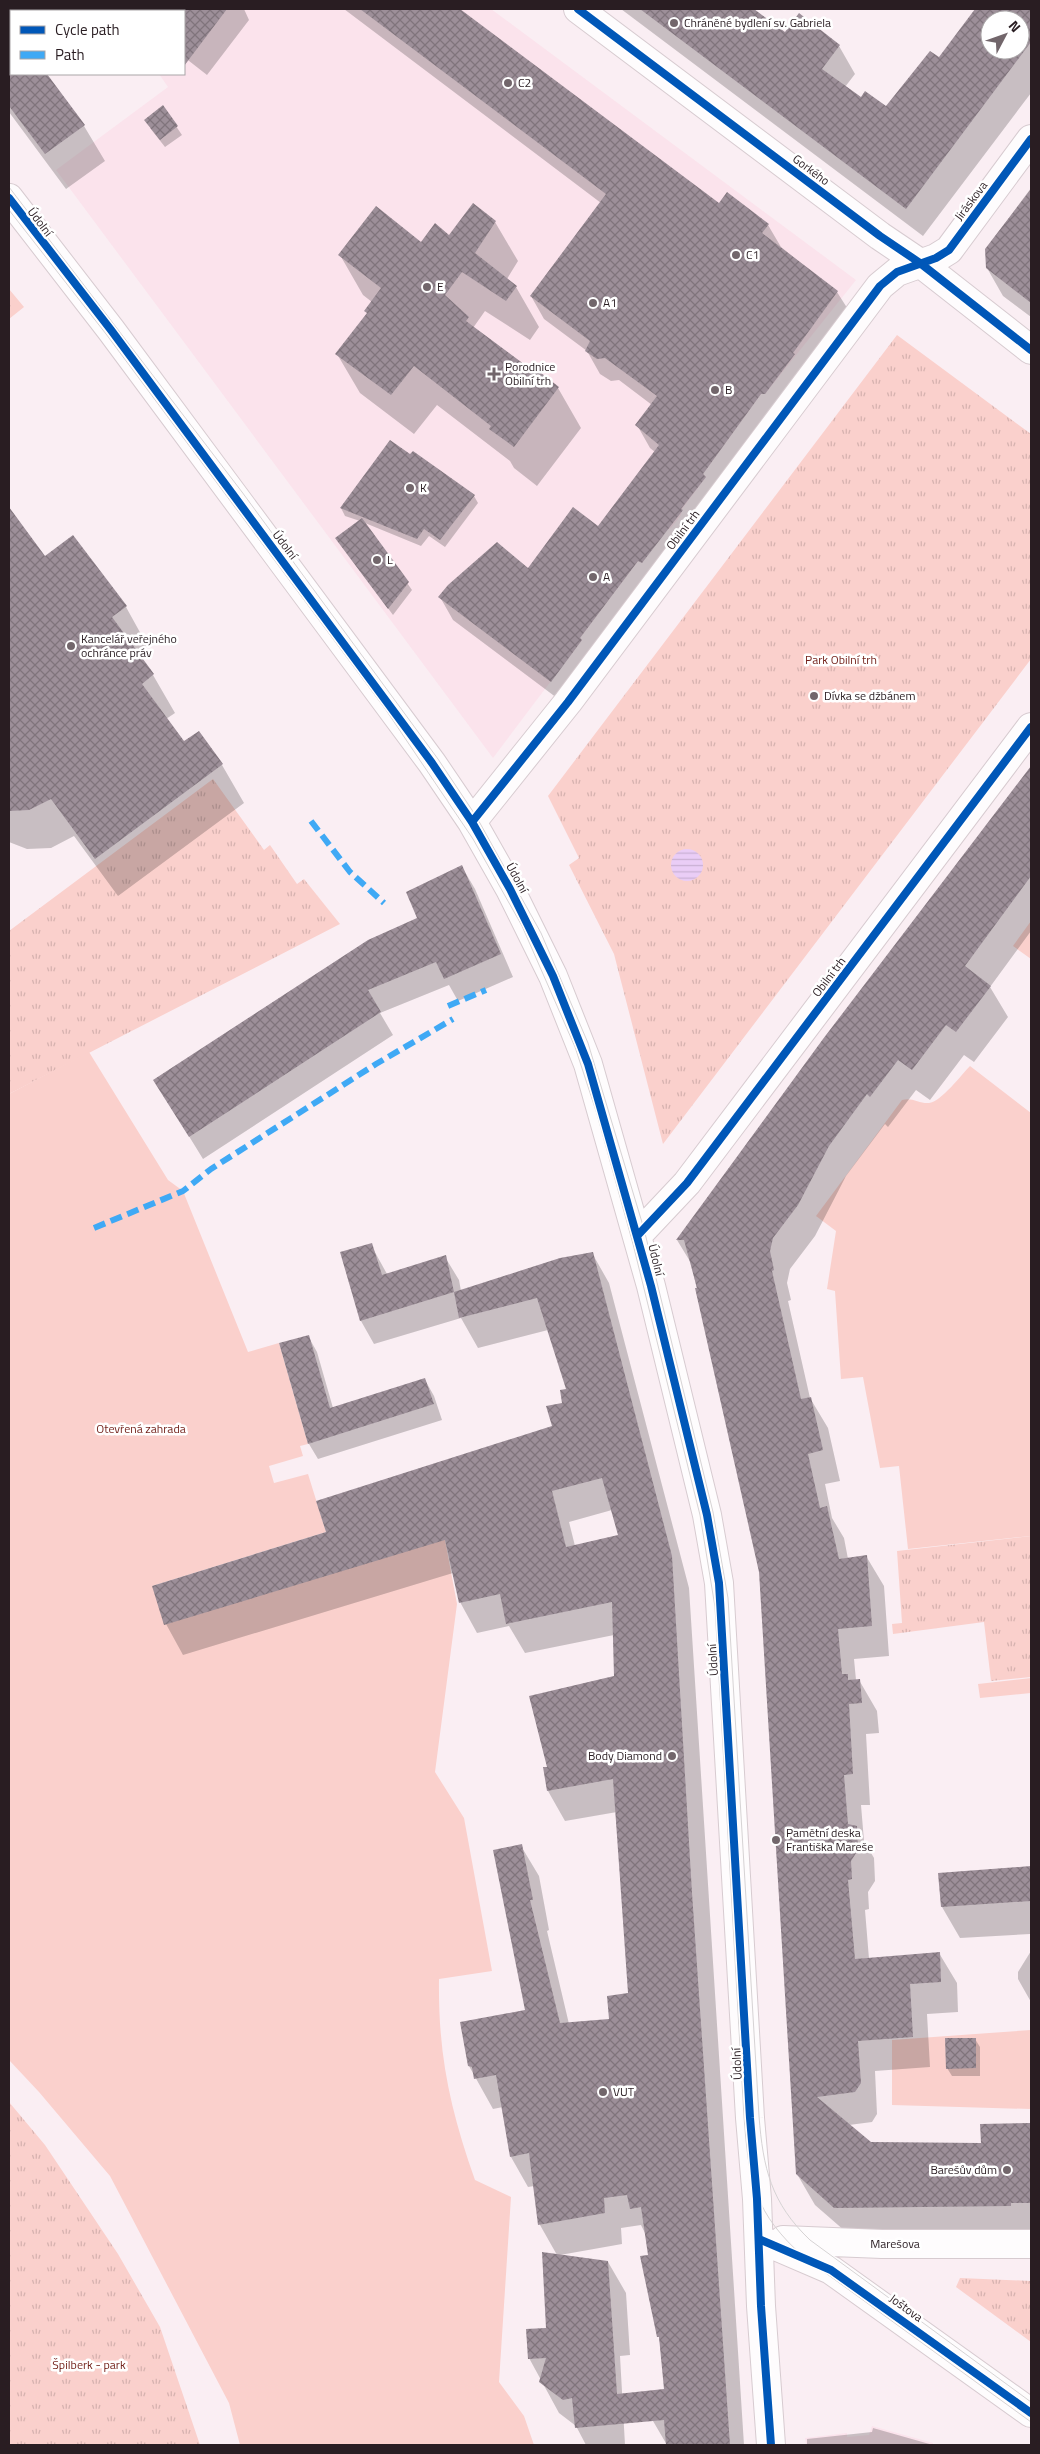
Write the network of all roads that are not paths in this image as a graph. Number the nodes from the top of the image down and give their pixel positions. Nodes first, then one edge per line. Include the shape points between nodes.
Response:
1 (578, 9) edge
2 (1031, 140) edge
3 (9, 198) edge
4 (920, 263) junction
5 (1031, 350) edge
6 (1031, 727) edge
7 (472, 822) junction
8 (638, 1235) junction
9 (759, 2239) junction
10 (1031, 2244) edge
11 (1031, 2413) edge
12 (771, 2445) edge

1 - 4 street, Gorkého
2 - 4 street, Jiráskova via 949,250
3 - 7 street, Údolní via 343,642
4 - 5 street, Gorkého
4 - 7 street, Obilní trh via 897,272 880,286 568,702
6 - 8 street, Obilní trh via 687,1184
7 - 8 street, Údolní via 510,889 557,985 588,1064
8 - 9 street, Údolní via 697,1471 719,1583
9 - 10 street, Marešova via 882,2244
9 - 11 street, Joštova via 831,2270
9 - 12 street, Údolní

